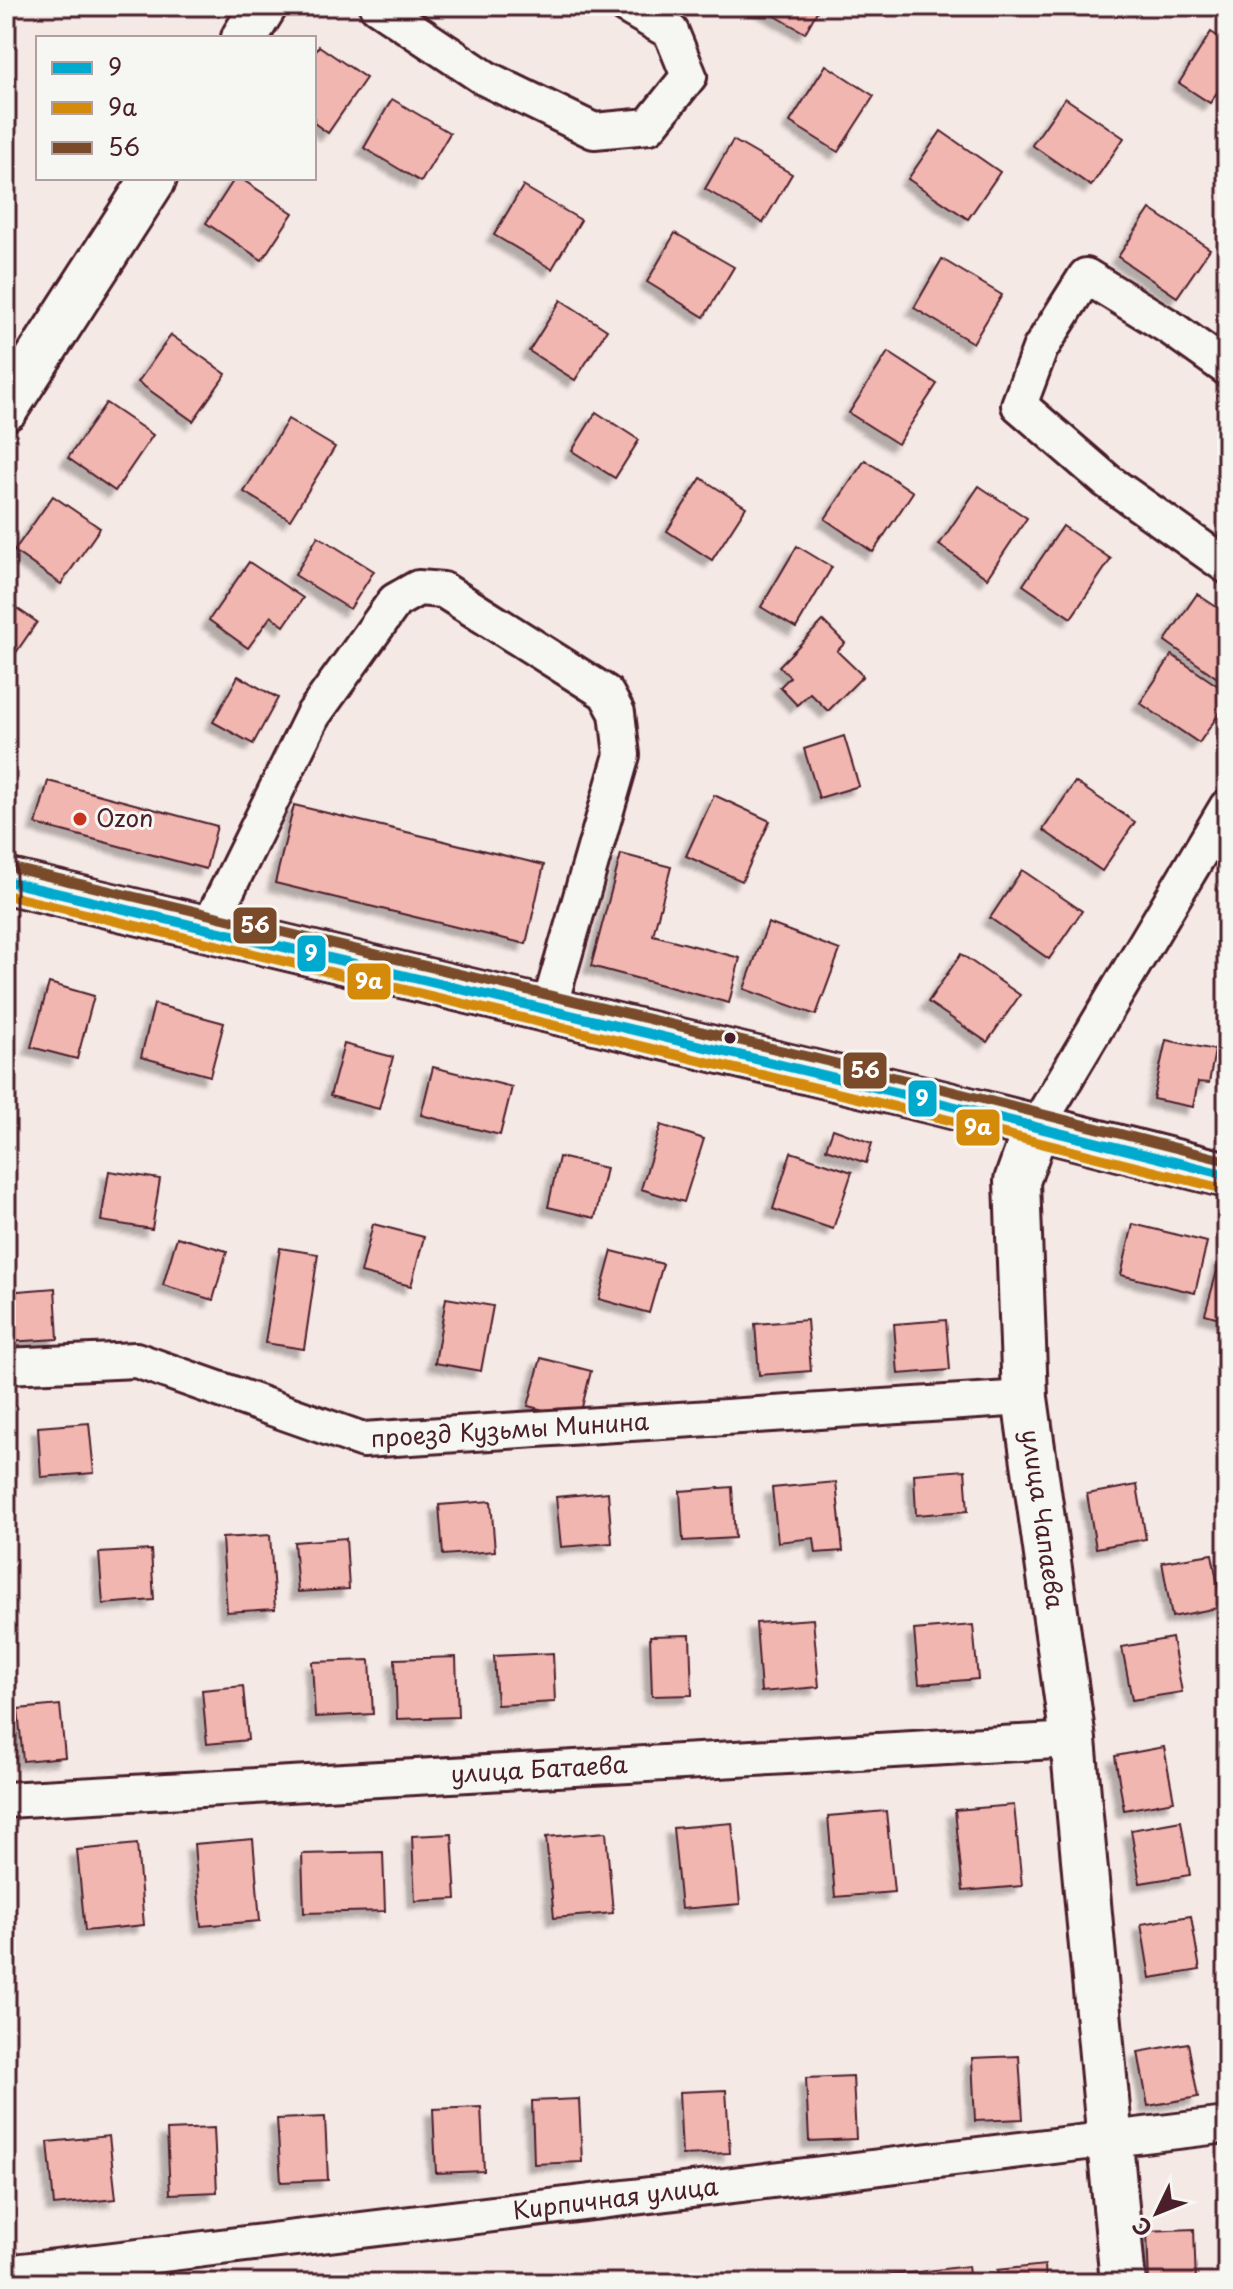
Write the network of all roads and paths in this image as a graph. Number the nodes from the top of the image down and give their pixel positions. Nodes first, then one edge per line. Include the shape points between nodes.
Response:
1 (264, 6) edge
2 (377, 6) edge
3 (626, 6) edge
4 (245, 36) edge
5 (153, 180) edge
6 (1227, 368) edge
7 (6, 408) edge
8 (1227, 566) edge
9 (1227, 807) edge
10 (6, 881) edge
11 (208, 929) junction
12 (548, 1011) junction
13 (1036, 1128) junction
14 (1227, 1175) edge
15 (6, 1366) edge
16 (1025, 1398) junction
17 (1073, 1740) junction
18 (6, 1800) edge
19 (1227, 2125) edge
20 (1110, 2139) junction
21 (6, 2273) edge
22 (1123, 2283) edge

1 - 4 main road
2 - 3 street via 485,78 594,131 649,126 689,76 671,32
5 - 7 main road
6 - 8 street via 1086,276 1040,349 1019,405 1107,481
9 - 13 street, улица Чапаева
10 - 11 main road
11 - 12 main road
11 - 12 street via 313,715 395,601 418,588 443,590 606,693 617,713 622,755
12 - 13 main road
13 - 14 main road
13 - 16 main road, улица Чапаева via 1017,1181
15 - 16 street, проезд Кузьмы Минина via 136,1360 363,1440
16 - 17 main road, улица Чапаева
17 - 18 street, улица Батаева
17 - 20 main road, улица Чапаева
19 - 20 street, Кирпичная улица
20 - 21 street, Кирпичная улица
20 - 22 main road, улица Чапаева

